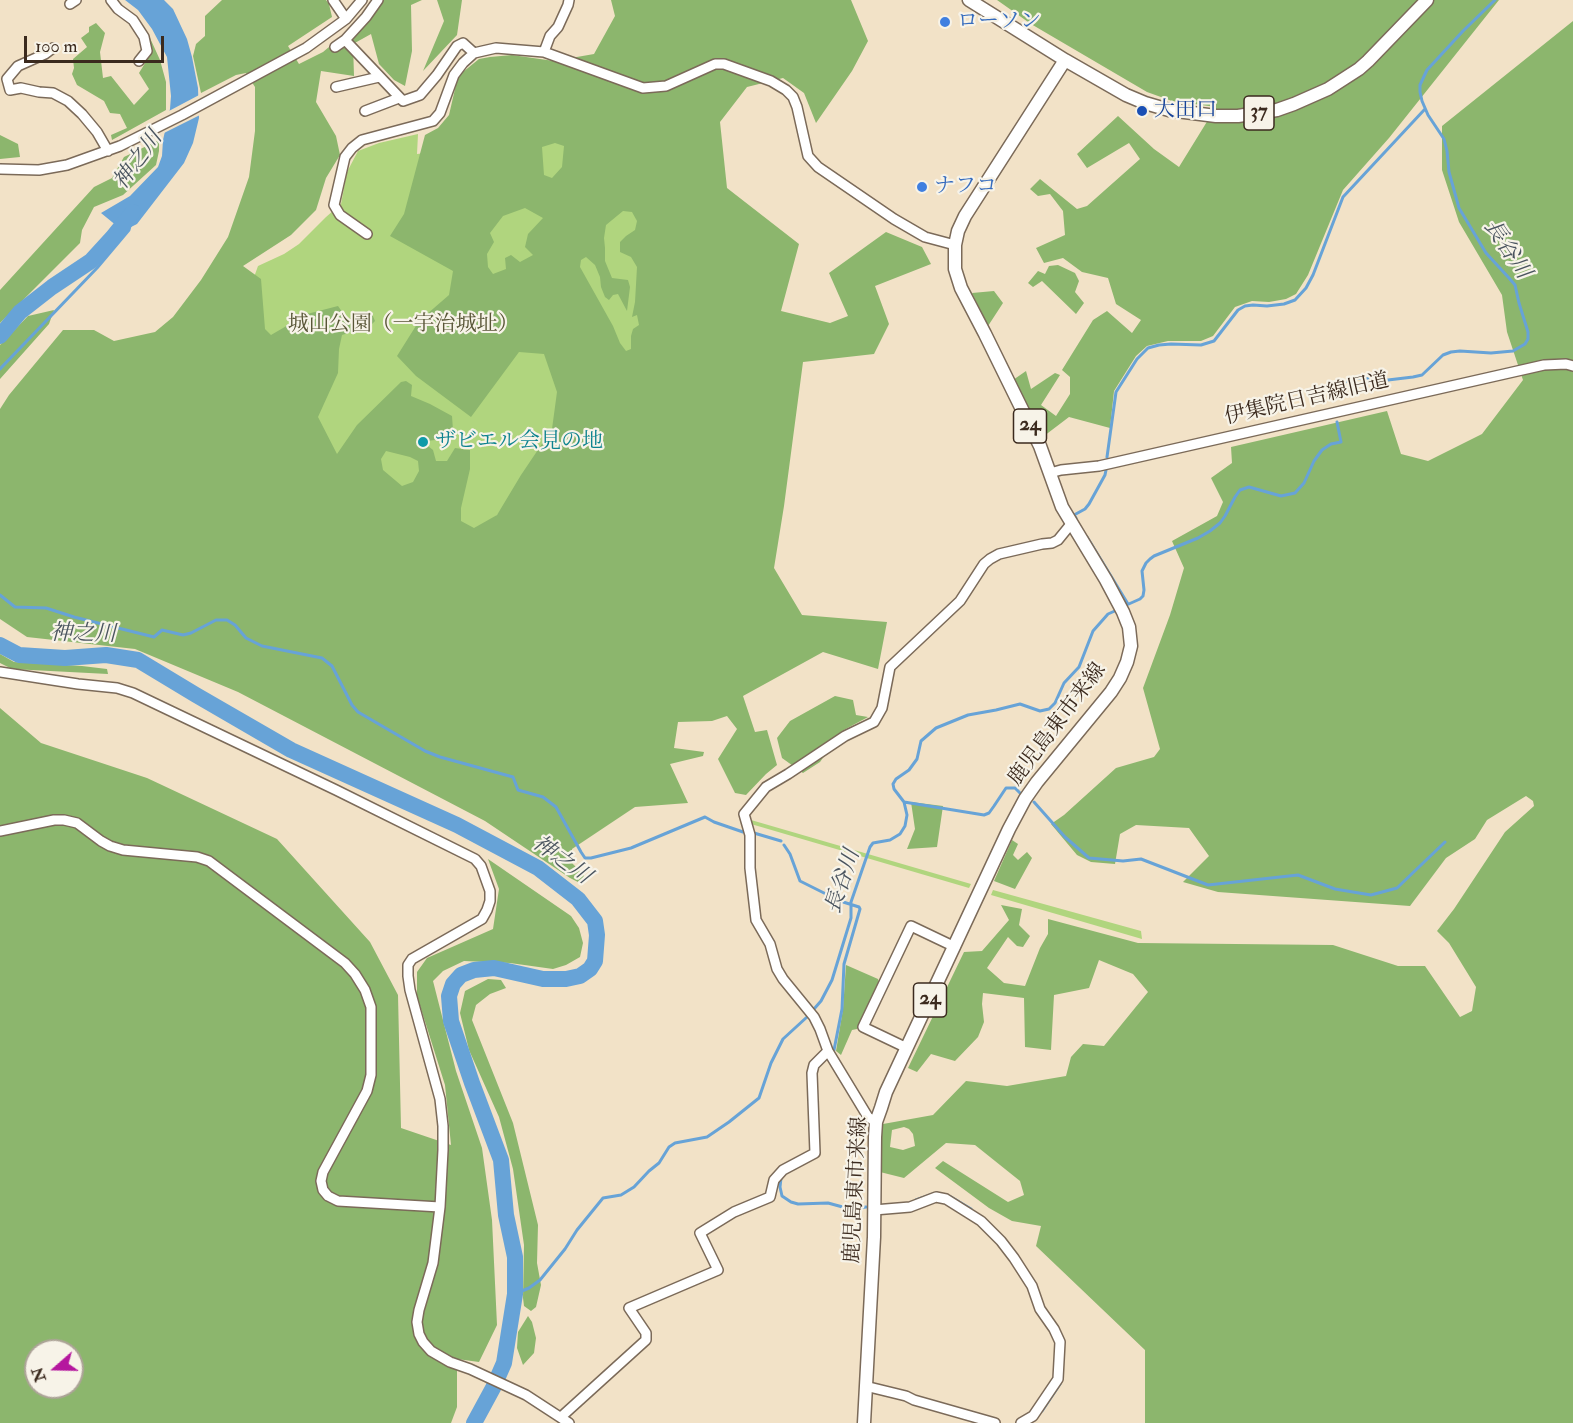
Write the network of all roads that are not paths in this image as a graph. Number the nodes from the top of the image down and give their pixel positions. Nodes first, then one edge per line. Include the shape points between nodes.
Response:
1 (111, 0) edge
2 (333, 0) edge
3 (362, 0) edge
4 (378, 0) edge
5 (569, 0) edge
6 (969, 0) edge
7 (1427, 0) edge
8 (346, 19) junction
9 (345, 40) junction
10 (335, 47) dead end
11 (53, 48) dead end
12 (544, 52) junction
13 (474, 53) junction
14 (1065, 60) junction
15 (139, 61) dead end
16 (379, 77) junction
17 (336, 87) dead end
18 (399, 98) junction
19 (365, 111) dead end
20 (108, 151) junction
21 (0, 169) edge
22 (367, 234) dead end
23 (955, 245) junction
24 (1573, 366) edge
25 (1050, 473) junction
26 (1071, 524) junction
27 (0, 672) edge
28 (0, 831) edge
29 (955, 947) junction
30 (907, 1048) junction
31 (828, 1051) junction
32 (876, 1122) junction
33 (440, 1207) junction
34 (874, 1210) junction
35 (865, 1386) junction
36 (561, 1417) junction
37 (569, 1423) edge
38 (864, 1423) edge
39 (995, 1423) edge
40 (1021, 1423) edge

1 - 15 street via 133,20 144,37 147,51
2 - 8 street
3 - 8 street
4 - 9 street
5 - 12 street
6 - 14 main road
7 - 14 main road, 37 via 1346,78 1294,104 1256,114 1216,116 1169,110 1126,95
8 - 20 street via 306,48
9 - 10 street
9 - 16 street
11 - 20 street via 18,66 7,79 10,90 53,93 68,101 97,132
12 - 13 street via 496,48
12 - 23 street via 643,88 666,86 715,64 771,81 793,98 808,156 818,167 925,237
13 - 18 street via 463,43 456,46 420,95 403,101
13 - 22 street via 454,75 440,113 433,121 362,140 345,157 334,205 340,215
14 - 23 main road, 鹿児島東市来線 / 24 via 965,216
16 - 17 street
16 - 18 street
18 - 19 street
20 - 21 street via 39,170
23 - 25 main road, 鹿児島東市来線 / 24 via 955,269 961,288
24 - 25 street, 伊集院日吉線旧道 via 1544,365 1099,466
25 - 26 main road, 鹿児島東市来線 / 24
26 - 29 main road, 鹿児島東市来線 / 24 via 1129,627 1131,646 1127,662 1111,692 1025,799
26 - 31 street via 1052,543 999,554 984,564 960,601 890,667 882,708 874,722 766,787 744,814 750,835 756,920 783,980 811,1014
27 - 33 street via 133,693 346,795 481,866 490,891 488,910 482,919 408,965 410,990 440,1099
28 - 33 street via 64,820 77,823 101,841 123,850 209,861 345,963 365,990 371,1007 371,1075 367,1091 323,1172 323,1190 339,1200
29 - 30 main road, 鹿児島東市来線 / 24
29 - 30 street via 911,926 863,1027
30 - 32 main road, 鹿児島東市来線 / 24
31 - 32 street via 868,1116
31 - 36 street via 814,1065 812,1073 815,1153 783,1170 774,1180 770,1197 734,1212 700,1233 718,1269 629,1308 646,1333 646,1340
32 - 34 main road, 鹿児島東市来線 / 24
33 - 36 street via 433,1263 417,1322 423,1342 430,1351 450,1362 522,1393
34 - 35 main road, 鹿児島東市来線 / 24
34 - 40 street via 910,1207 936,1197 946,1199 981,1221 1014,1258 1060,1342 1058,1379 1033,1416
35 - 38 main road, 鹿児島東市来線 / 24
35 - 39 street
36 - 37 street

